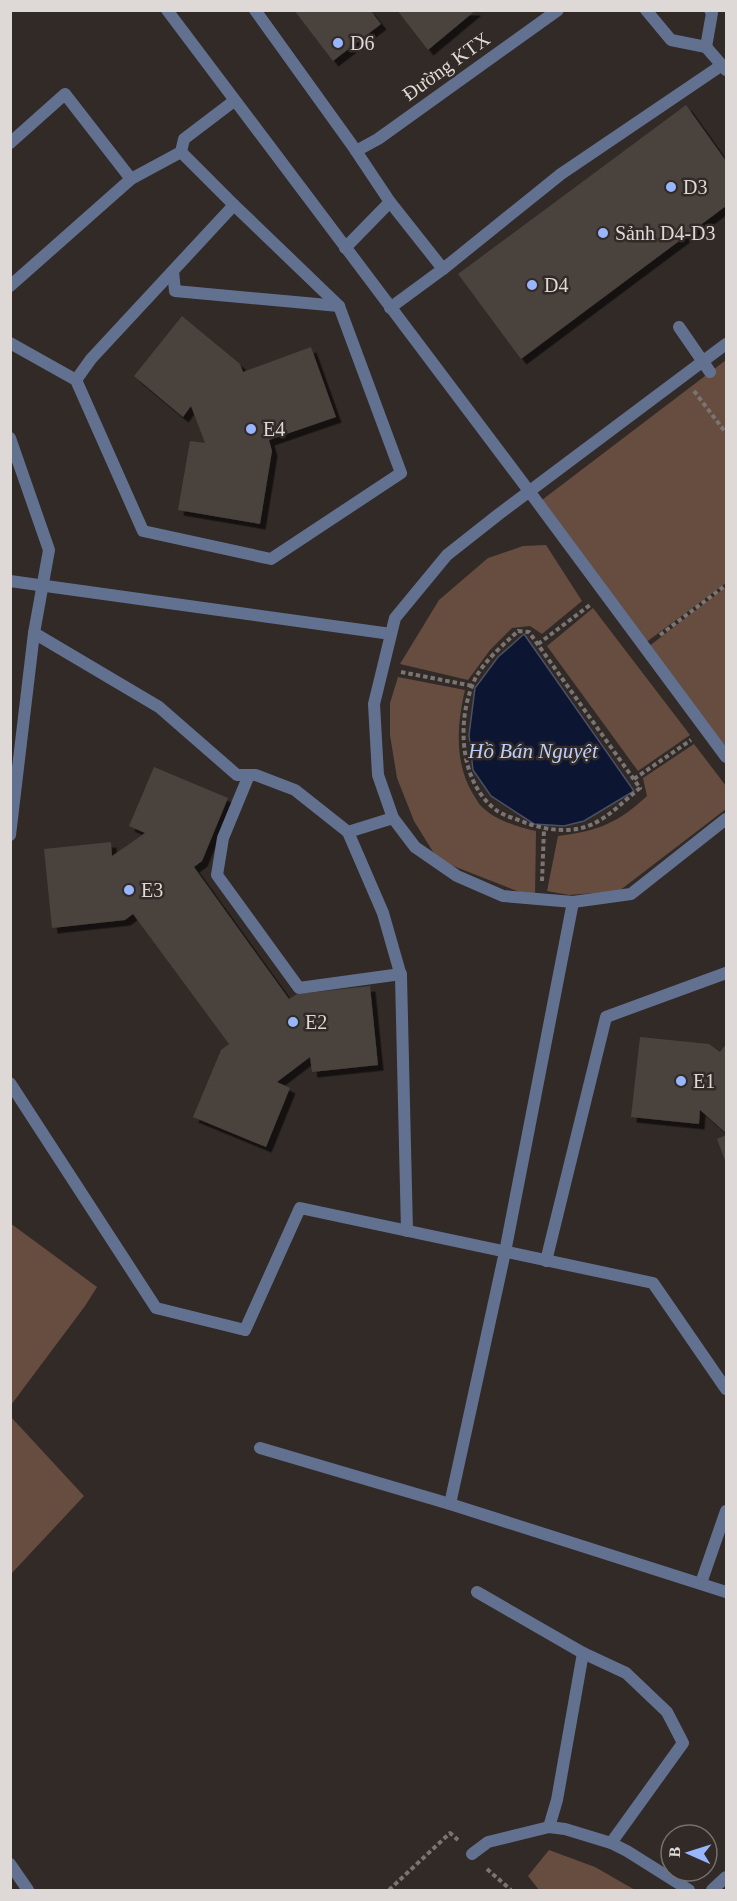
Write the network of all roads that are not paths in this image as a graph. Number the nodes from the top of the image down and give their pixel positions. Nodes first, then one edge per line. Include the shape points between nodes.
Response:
1 (167, 10) edge
2 (255, 10) edge
3 (558, 10) edge
4 (646, 10) edge
5 (710, 10) edge
6 (706, 46) junction
7 (724, 68) edge
8 (234, 101) junction
9 (10, 143) edge
10 (356, 151) junction
11 (181, 152) junction
12 (131, 179) junction
13 (390, 202) junction
14 (234, 205) junction
15 (345, 248) junction
16 (443, 269) junction
17 (174, 271) junction
18 (10, 286) edge
19 (339, 306) junction
20 (390, 308) junction
21 (679, 327) dead end
22 (10, 343) edge
23 (726, 344) edge
24 (707, 367) junction
25 (76, 380) junction
26 (10, 438) edge
27 (529, 491) junction
28 (10, 581) edge
29 (42, 585) junction
30 (34, 633) junction
31 (391, 634) junction
32 (726, 757) edge
33 (249, 775) junction
34 (393, 818) junction
35 (726, 819) edge
36 (348, 832) junction
37 (10, 836) edge
38 (573, 902) junction
39 (726, 973) edge
40 (401, 974) junction
41 (10, 1083) edge
42 (407, 1231) junction
43 (505, 1252) junction
44 (546, 1261) junction
45 (726, 1389) edge
46 (260, 1448) dead end
47 (450, 1504) junction
48 (726, 1511) edge
49 (701, 1583) junction
50 (477, 1592) dead end
51 (726, 1592) edge
52 (583, 1653) junction
53 (549, 1827) junction
54 (611, 1843) junction
55 (472, 1854) road end
56 (10, 1864) edge
57 (726, 1877) edge
58 (28, 1890) edge
59 (689, 1890) edge
60 (712, 1890) edge

1 - 8 street
2 - 10 street
3 - 10 street, Đường KTX
4 - 6 street via 671,40
5 - 6 street
6 - 7 street
7 - 16 street via 561,174
8 - 11 street via 184,139
8 - 15 street
9 - 12 street via 65,94
10 - 13 street
11 - 12 street
11 - 14 street
12 - 18 street
13 - 15 street
13 - 16 street
14 - 17 street
14 - 19 street
15 - 20 street
16 - 20 street
17 - 19 street via 175,291
17 - 25 street
19 - 25 street via 401,473 271,559 143,531
20 - 27 street
21 - 24 street
22 - 25 street
23 - 24 street
24 - 27 street via 683,377
26 - 29 street via 48,550
27 - 31 street via 447,555 396,618
27 - 32 street
28 - 29 street
29 - 30 street
29 - 31 street
30 - 33 street via 159,707 237,775
30 - 37 street
31 - 34 street via 374,704 378,775
33 - 36 street via 295,790
33 - 40 street via 224,838 217,875 299,988
34 - 36 street
34 - 38 street via 415,848 458,876 503,896
35 - 38 street via 631,894
36 - 40 street via 383,913
38 - 43 street
39 - 44 street via 606,1017
40 - 42 street
41 - 42 street via 156,1308 244,1330 300,1208
42 - 43 street
43 - 44 street
43 - 47 street
44 - 45 street via 653,1283
46 - 47 street
47 - 49 street
48 - 49 street
49 - 51 street
50 - 52 street
52 - 53 street
52 - 54 street via 626,1673 667,1712 683,1743
53 - 54 street
53 - 55 street via 488,1842
54 - 59 street
56 - 58 street
57 - 60 street

